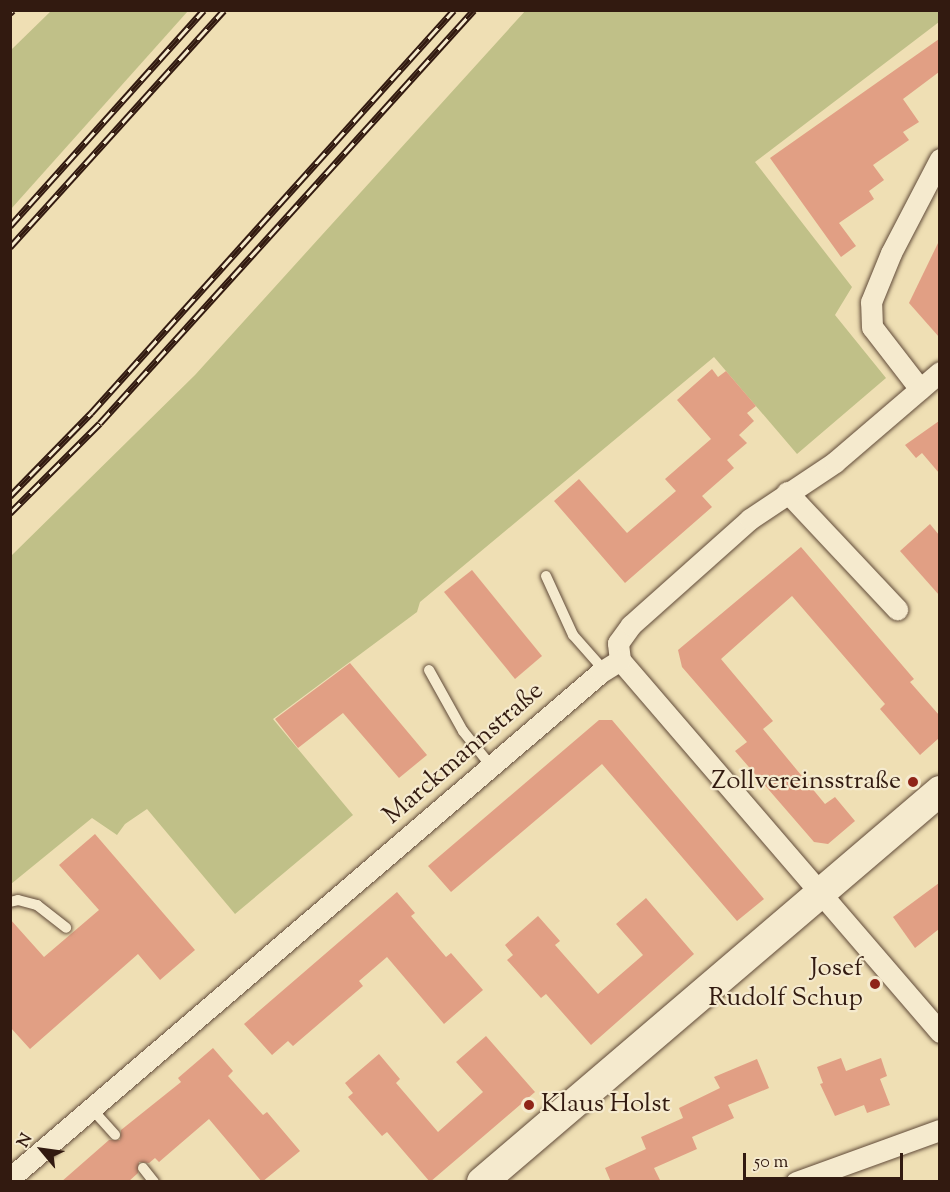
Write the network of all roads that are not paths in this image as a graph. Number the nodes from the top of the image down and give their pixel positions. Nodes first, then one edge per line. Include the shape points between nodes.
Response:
1 (939, 159) edge
2 (939, 372) edge
3 (920, 389) junction
4 (787, 492) junction
5 (546, 576) dead end
6 (897, 609) dead end
7 (612, 665) junction
8 (429, 670) dead end
9 (491, 766) junction
10 (939, 791) edge
11 (819, 893) junction
12 (10, 902) edge
13 (66, 928) dead end
14 (939, 1032) edge
15 (91, 1108) junction
16 (939, 1130) edge
17 (115, 1135) dead end
18 (143, 1168) dead end
19 (10, 1178) edge
20 (154, 1182) edge
21 (482, 1182) edge
22 (796, 1182) edge

1 - 3 street via 891,253 871,303 872,327
2 - 3 street
3 - 4 street via 835,462
4 - 6 street
4 - 7 street via 750,519 631,625 618,643
5 - 7 lane via 573,635
7 - 9 street, Marckmannstraße
7 - 11 street
8 - 9 lane via 463,731
9 - 15 street, Marckmannstraße
10 - 11 street
11 - 14 street
11 - 21 street
12 - 13 lane via 28,900 38,904
15 - 17 lane
15 - 19 street, Marckmannstraße
16 - 22 street
18 - 20 lane

